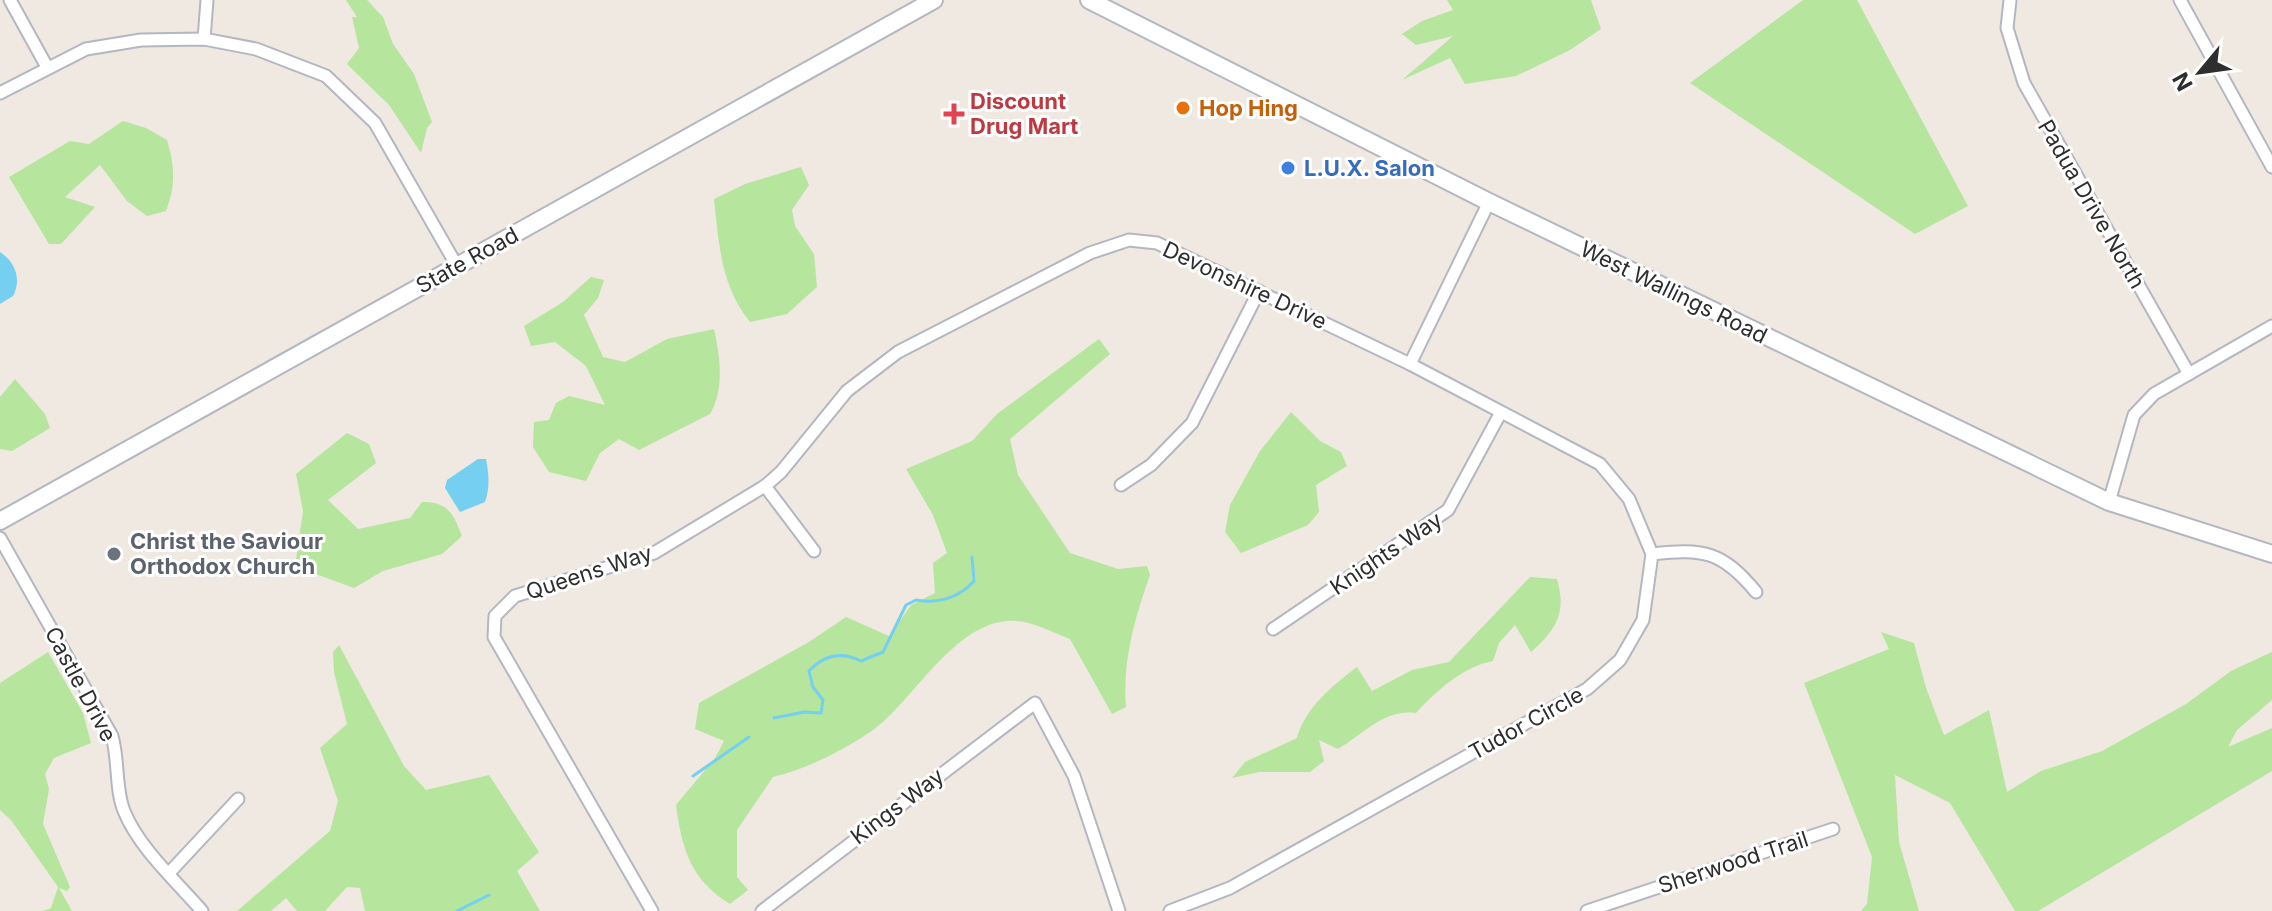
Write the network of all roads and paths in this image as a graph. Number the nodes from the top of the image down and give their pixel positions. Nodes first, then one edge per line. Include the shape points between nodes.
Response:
1 (10, 0) edge
2 (207, 0) edge
3 (934, 0) edge
4 (1089, 0) edge
5 (2010, 0) edge
6 (2180, 0) edge
7 (204, 39) junction
8 (47, 67) junction
9 (0, 93) edge
10 (2272, 167) edge
11 (1489, 202) junction
12 (457, 266) junction
13 (1259, 291) junction
14 (2272, 326) edge
15 (1410, 364) junction
16 (2189, 374) junction
17 (866, 376) joint
18 (1500, 414) junction
19 (1121, 485) dead end
20 (765, 486) junction
21 (2109, 502) junction
22 (0, 521) edge
23 (0, 538) edge
24 (814, 551) dead end
25 (1652, 554) junction
26 (2272, 554) edge
27 (1756, 592) dead end
28 (1273, 629) dead end
29 (238, 799) dead end
30 (1833, 829) dead end
31 (169, 873) junction
32 (202, 911) edge
33 (652, 911) edge
34 (762, 911) edge
35 (1119, 911) edge
36 (1170, 911) edge
37 (1587, 911) edge

1 - 8 street
2 - 7 street
3 - 12 street, State Road
4 - 11 street, West Wallings Road
5 - 16 street, Padua Drive North via 2007,28 2024,83
6 - 10 street
7 - 8 street via 141,40 86,49
7 - 12 street via 256,49 326,76 375,123
8 - 9 street
11 - 15 street
11 - 21 street, West Wallings Road
12 - 22 street, State Road
13 - 15 street, Devonshire Drive
13 - 17 street, Devonshire Drive via 1157,243 1129,240 1090,253 945,326
13 - 19 street via 1192,423 1151,465
14 - 16 street
15 - 18 street
16 - 21 street via 2154,394 2134,415
17 - 20 street, Queens Way
18 - 25 street via 1600,464 1629,499
18 - 28 street, Knights Way via 1448,510
20 - 24 street
20 - 33 street, Queens Way via 654,553 515,596 495,616 494,637
21 - 26 street, West Wallings Road
23 - 31 street, Castle Drive via 112,736 123,809
25 - 27 street via 1693,550 1733,565
25 - 36 street, Tudor Circle via 1643,620 1620,660 1587,689 1230,888
29 - 31 street
30 - 37 street, Sherwood Trail
31 - 32 street, Castle Drive
34 - 35 street, Kings Way via 1035,703 1074,776

